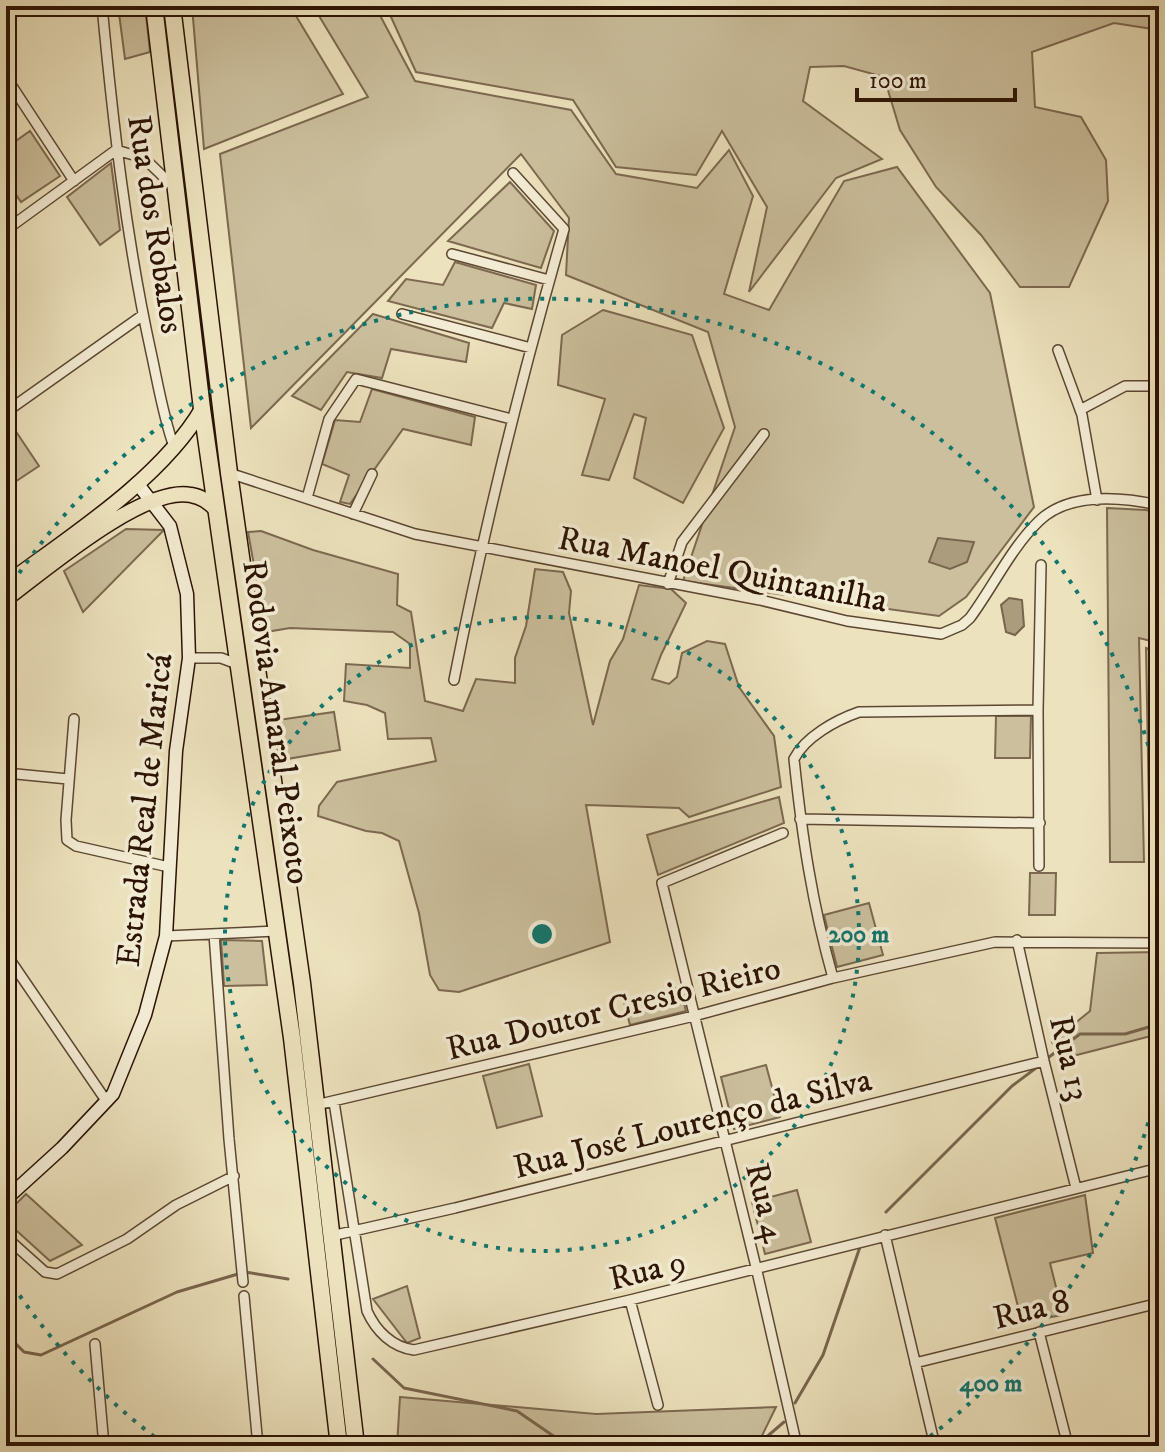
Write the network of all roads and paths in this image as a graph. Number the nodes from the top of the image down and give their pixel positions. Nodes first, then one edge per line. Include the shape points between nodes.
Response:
1 (102, 6) edge
2 (154, 6) edge
3 (172, 6) edge
4 (6, 77) edge
5 (116, 150) junction
6 (513, 173) dead end
7 (74, 181) junction
8 (177, 190) junction
9 (6, 230) edge
10 (452, 254) dead end
11 (549, 280) junction
12 (402, 314) dead end
13 (143, 315) junction
14 (531, 348) junction
15 (1058, 350) dead end
16 (1159, 386) edge
17 (202, 409) junction
18 (1080, 410) junction
19 (6, 412) edge
20 (511, 419) junction
21 (764, 434) dead end
22 (174, 447) junction
23 (229, 473) junction
24 (372, 474) dead end
25 (137, 483) junction
26 (307, 498) junction
27 (152, 500) junction
28 (1097, 500) junction
29 (1159, 505) edge
30 (217, 510) junction
31 (353, 514) junction
32 (86, 533) junction
33 (480, 547) junction
34 (1041, 565) dead end
35 (6, 584) edge
36 (668, 584) junction
37 (6, 599) edge
38 (239, 656) junction
39 (189, 658) junction
40 (454, 680) dead end
41 (1038, 710) junction
42 (74, 719) dead end
43 (6, 773) edge
44 (68, 779) junction
45 (800, 819) junction
46 (1040, 823) junction
47 (783, 833) dead end
48 (1039, 866) dead end
49 (169, 867) junction
50 (277, 931) junction
51 (214, 934) junction
52 (166, 936) junction
53 (1017, 940) junction
54 (1159, 943) edge
55 (6, 954) edge
56 (833, 978) junction
57 (694, 1016) junction
58 (1044, 1061) junction
59 (107, 1102) junction
60 (334, 1102) junction
61 (316, 1105) junction
62 (725, 1141) junction
63 (1159, 1168) edge
64 (234, 1176) junction
65 (1076, 1188) junction
66 (6, 1199) edge
67 (353, 1232) junction
68 (885, 1235) junction
69 (331, 1236) junction
70 (6, 1237) edge
71 (756, 1267) junction
72 (243, 1282) dead end
73 (244, 1296) dead end
74 (630, 1300) junction
75 (1159, 1303) edge
76 (1039, 1332) junction
77 (95, 1344) dead end
78 (915, 1363) junction
79 (658, 1405) dead end
80 (104, 1446) edge
81 (258, 1446) edge
82 (339, 1446) edge
83 (356, 1446) edge
84 (797, 1446) edge
85 (935, 1446) edge
86 (1068, 1446) edge

1 - 5 street, Rua dos Robalos
2 - 8 highway, Rodovia Amaral Peixoto
3 - 23 highway, Rodovia Amaral Peixoto
4 - 7 street
5 - 7 street
5 - 8 street via 144,158
5 - 13 street, Rua dos Robalos
6 - 11 street via 564,229
7 - 9 street
8 - 17 highway, Rodovia Amaral Peixoto
10 - 11 street
11 - 14 street
12 - 14 street
13 - 19 street
13 - 22 street, Rua dos Robalos
14 - 20 street
15 - 18 street
16 - 18 street via 1125,386
17 - 22 main road
17 - 30 highway, Rodovia Amaral Peixoto
18 - 28 street
20 - 26 street via 356,379 329,419
20 - 33 street
21 - 36 street via 682,542
22 - 25 main road
23 - 26 street, Rua Manoel Quintanilha
23 - 61 highway, Rodovia Amaral Peixoto
24 - 31 street
25 - 27 main road, Estrada Real de Maricá
25 - 32 main road
26 - 31 street, Rua Manoel Quintanilha
27 - 30 main road via 189,494
27 - 32 main road
27 - 39 main road, Estrada Real de Maricá via 170,526 178,552 187,594
28 - 29 street, Rua Manoel Quintanilha
28 - 36 street, Rua Manoel Quintanilha via 1041,519 970,618 941,634 847,621
30 - 38 highway, Rodovia Amaral Peixoto
31 - 33 street, Rua Manoel Quintanilha
32 - 35 main road
32 - 37 main road
33 - 36 street, Rua Manoel Quintanilha
33 - 40 street
34 - 41 street
38 - 39 street
38 - 50 highway, Rodovia Amaral Peixoto
39 - 49 main road, Estrada Real de Maricá via 176,751
41 - 45 street via 876,711 848,716 808,741 794,759
41 - 46 street
42 - 44 street
43 - 44 street
44 - 49 street via 65,835 70,843
45 - 46 street
45 - 56 street
46 - 48 street
47 - 57 street, Rua 4 via 662,883
49 - 52 main road, Estrada Real de Maricá
50 - 51 street
50 - 82 highway, Rodovia Amaral Peixoto
51 - 52 street
51 - 64 street
52 - 59 main road, Estrada Real de Maricá via 137,1037
53 - 54 street, Rua Doutor Cresio Rieiro
53 - 56 street, Rua Doutor Cresio Rieiro
53 - 58 street, Rua 13
55 - 59 street
56 - 57 street, Rua Doutor Cresio Rieiro
57 - 60 street, Rua Doutor Cresio Rieiro
57 - 62 street, Rua 4
58 - 62 street, Rua José Lourenço da Silva
58 - 65 street, Rua 13
59 - 66 main road, Estrada Real de Maricá
60 - 61 street, Rua Doutor Cresio Rieiro
60 - 67 street, Rua 9
61 - 69 highway, Rodovia Amaral Peixoto
62 - 67 street, Rua José Lourenço da Silva
62 - 71 street, Rua 4
63 - 65 street, Rua 9
64 - 70 street via 57,1274 45,1272
64 - 72 street
65 - 68 street, Rua 9
67 - 69 street, Rua José Lourenço da Silva
67 - 74 street, Rua 9 via 367,1311 383,1334 406,1349
68 - 71 street, Rua 9
68 - 78 street
69 - 83 highway, Rodovia Amaral Peixoto
71 - 74 street, Rua 9
71 - 84 street, Rua 4
73 - 81 street
74 - 79 street
75 - 76 street, Rua 8
76 - 78 street, Rua 8
76 - 86 street
77 - 80 street
78 - 85 street

